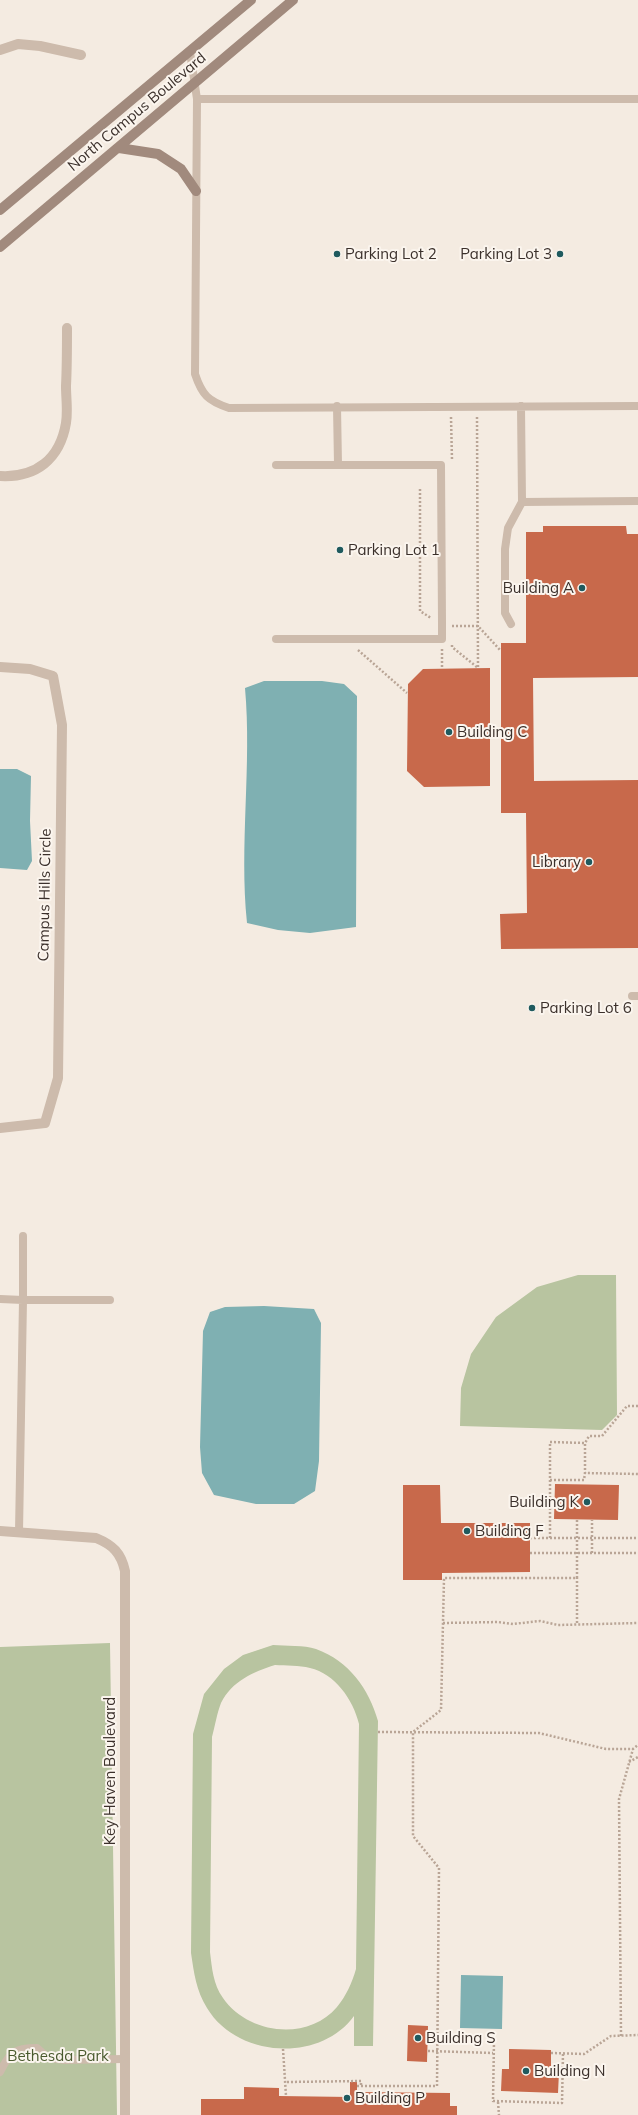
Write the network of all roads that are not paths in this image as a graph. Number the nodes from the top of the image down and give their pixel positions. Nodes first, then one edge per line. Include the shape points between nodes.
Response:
1 (251, 0) edge
2 (293, 0) edge
3 (0, 50) edge
4 (190, 52) junction
5 (81, 56) dead end
6 (196, 83) junction
7 (197, 99) junction
8 (638, 99) edge
9 (119, 148) junction
10 (196, 191) junction
11 (0, 210) edge
12 (0, 247) edge
13 (67, 328) dead end
14 (337, 406) junction
15 (521, 406) junction
16 (638, 406) edge
17 (276, 465) dead end
18 (338, 465) junction
19 (0, 476) edge
20 (638, 501) edge
21 (522, 502) junction
22 (510, 624) dead end
23 (276, 639) dead end
24 (0, 667) edge
25 (0, 1128) edge
26 (23, 1236) dead end
27 (0, 1299) edge
28 (23, 1300) junction
29 (110, 1300) dead end
30 (0, 1531) edge
31 (19, 1532) junction
32 (124, 2060) junction
33 (0, 2072) edge
34 (124, 2115) edge

1 - 4 street, North Campus Boulevard
2 - 6 street, North Campus Boulevard
3 - 5 street via 18,44 40,46
4 - 6 lane
4 - 11 street, North Campus Boulevard
6 - 7 lane
6 - 9 street, North Campus Boulevard
7 - 8 lane
7 - 10 lane
9 - 10 street via 158,154 181,168
9 - 12 street, North Campus Boulevard
10 - 14 lane via 195,374 200,389 212,402 229,408
13 - 19 street via 66,422 61,440 43,466 28,474
14 - 15 lane
14 - 18 lane
15 - 16 lane
15 - 21 lane
17 - 18 lane
18 - 23 lane via 441,465 442,639
20 - 21 lane
21 - 22 lane via 508,528 505,549 505,613
24 - 25 street, Campus Hills Circle via 30,670 53,676 62,725 58,1078 45,1123
26 - 28 lane
27 - 28 lane
28 - 29 lane
28 - 31 lane
30 - 31 street, Key Haven Boulevard
31 - 32 street, Key Haven Boulevard via 96,1538 117,1550 123,1559
32 - 33 lane via 65,2060 48,2058 37,2048 21,2048 8,2056
32 - 34 street, Key Haven Boulevard

